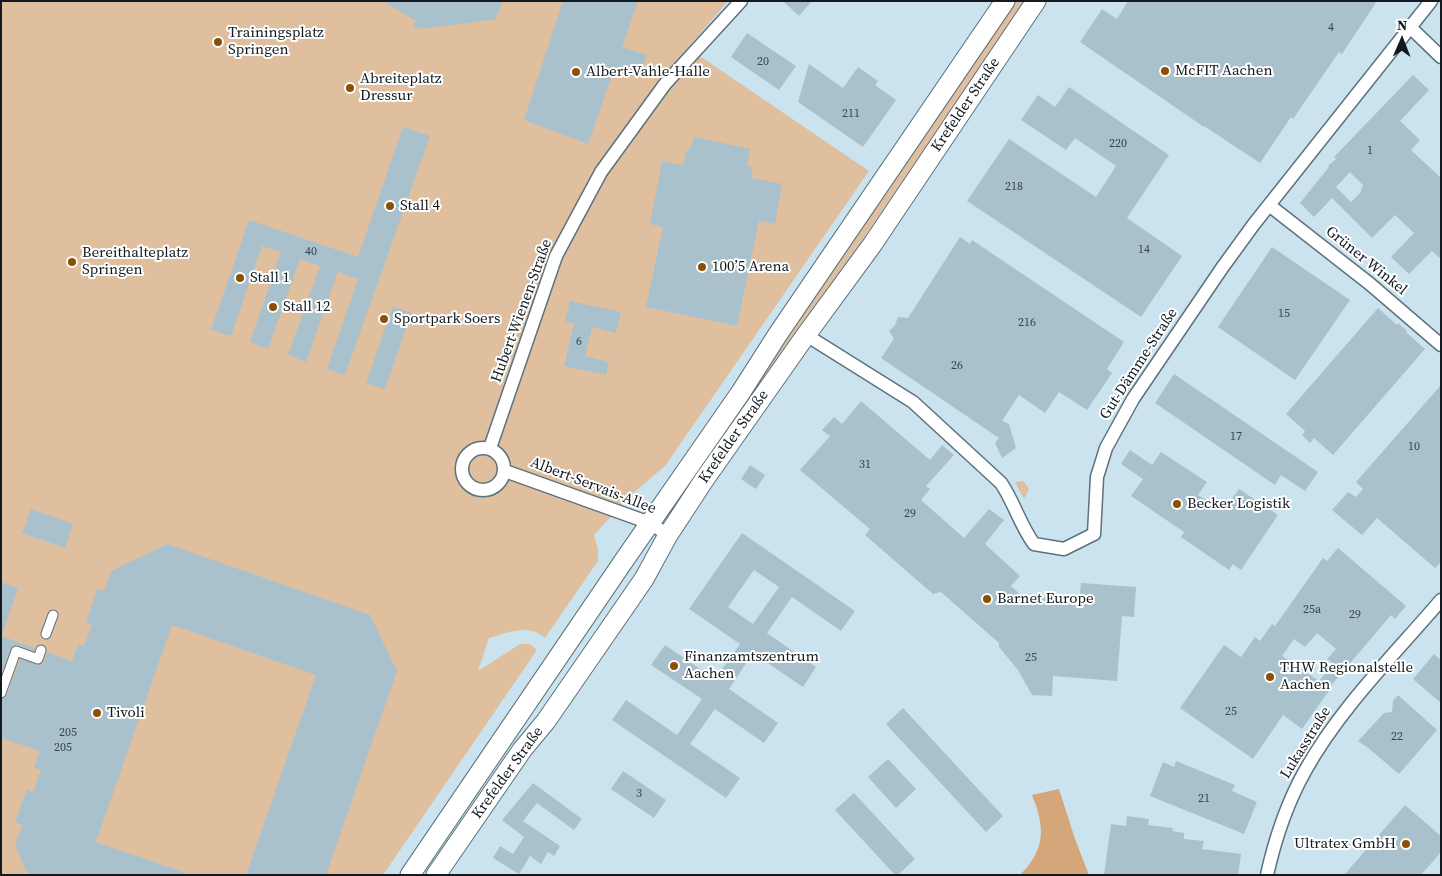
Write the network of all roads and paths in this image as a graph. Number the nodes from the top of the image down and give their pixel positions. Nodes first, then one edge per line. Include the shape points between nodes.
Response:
1 (741, 1) edge
2 (1005, 1) edge
3 (1036, 1) edge
4 (1431, 1) edge
5 (1411, 28) junction
6 (1441, 57) edge
7 (1269, 205) junction
8 (806, 335) junction
9 (1441, 344) edge
10 (490, 448) junction
11 (505, 471) junction
12 (650, 523) junction
13 (668, 535) junction
14 (1441, 600) edge
15 (53, 615) dead end
16 (46, 634) dead end
17 (41, 650) dead end
18 (1, 693) edge
19 (410, 875) edge
20 (436, 875) edge
21 (1267, 875) edge

1 - 10 street, Hubert-Wienen-Straße via 665,84 601,172 556,256
2 - 12 main road, Krefelder Straße
3 - 8 main road, Krefelder Straße via 909,191
4 - 5 street, Gut-Dämme-Straße
5 - 6 street
5 - 7 street, Gut-Dämme-Straße
7 - 8 street, Gut-Dämme-Straße via 1222,268 1118,424 1097,477 1094,534 1064,549 1034,544 1001,483 913,402
7 - 9 street, Grüner Winkel
8 - 13 main road, Krefelder Straße
10 - 11 street via 504,461
10 - 11 street via 478,448 468,453 461,470 465,481 474,488 494,488
11 - 12 street, Albert-Servais-Allee
12 - 13 street, Albert-Servais-Allee
12 - 19 main road, Krefelder Straße
13 - 20 main road, Krefelder Straße via 644,579
14 - 21 street, Lukasstraße via 1340,718 1304,771 1277,836
15 - 16 street
17 - 18 street via 38,659 16,652

